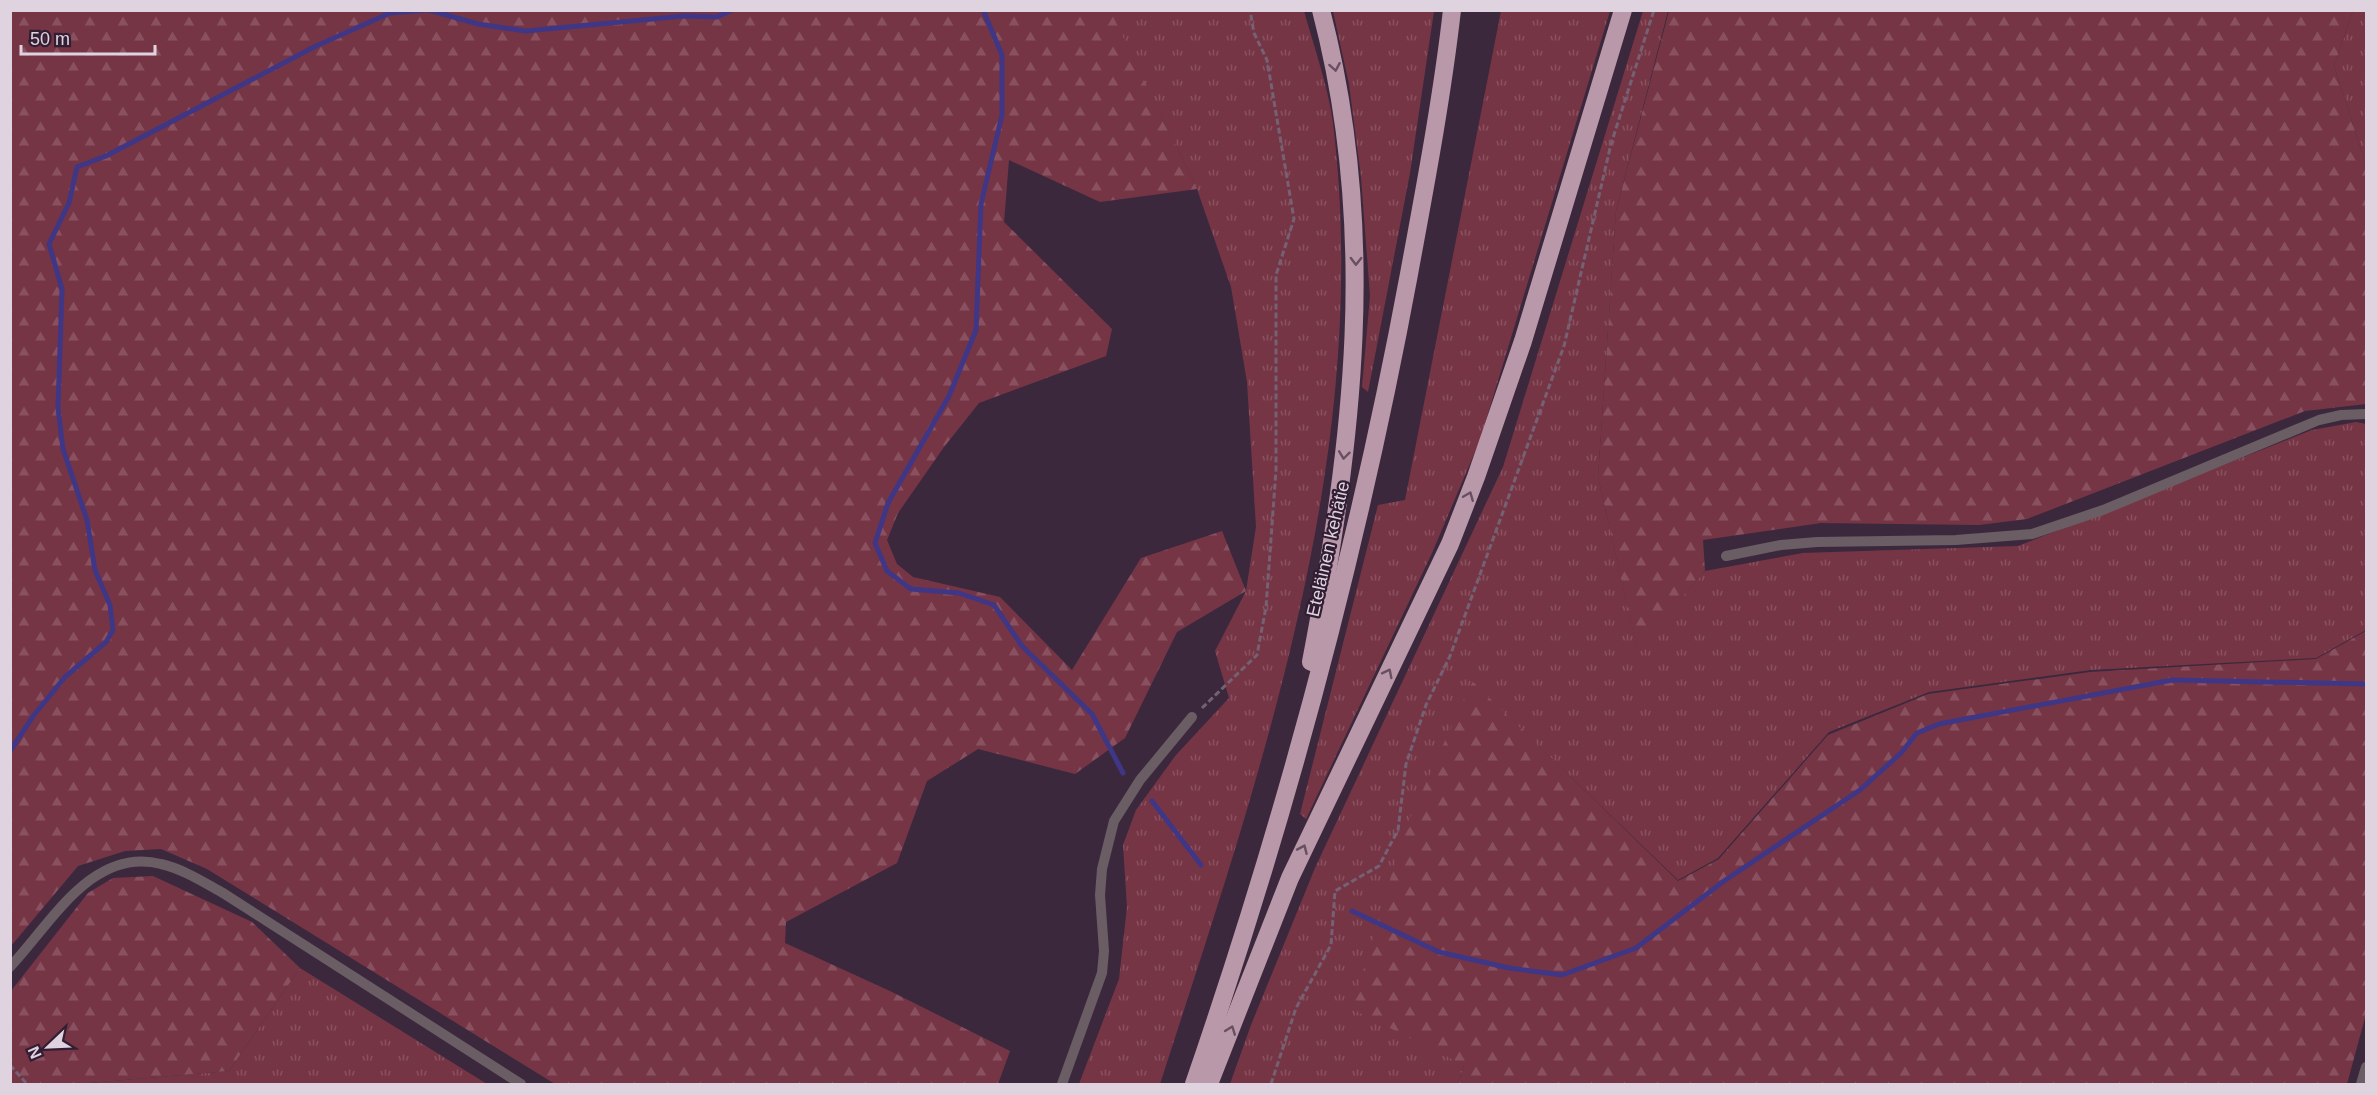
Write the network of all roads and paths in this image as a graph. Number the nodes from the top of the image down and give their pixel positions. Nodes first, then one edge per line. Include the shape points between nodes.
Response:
1 (1250, 10) edge
2 (1321, 10) edge
3 (1452, 10) edge
4 (1623, 10) edge
5 (1654, 10) edge
6 (2367, 414) edge
7 (1726, 556) dead end
8 (1192, 717) joint
9 (1283, 806) junction
10 (10, 967) edge
11 (10, 1065) edge
12 (2367, 1067) edge
13 (27, 1084) edge
14 (522, 1084) edge
15 (1062, 1084) edge
16 (1194, 1084) edge
17 (1209, 1084) edge
18 (1271, 1084) edge
19 (2361, 1084) edge

1 - 8 path via 1254,33 1267,60 1294,219 1276,275 1276,470 1266,606 1257,655
2 -> 9 highway via 1347,140 1354,208 1355,315 1338,507
3 - 9 highway, Eteläinen kehätie via 1418,225 1376,439 1322,666
17 -> 4 highway via 1290,878 1450,544 1476,477 1523,341
5 - 18 path via 1611,144 1564,346 1450,656 1426,705 1406,764 1398,830 1379,867 1335,891 1331,945 1296,1008
6 - 7 lane via 2319,420 2103,510 2032,534 1956,540 1817,542
8 - 15 lane via 1140,780 1114,821 1102,869 1102,973
9 - 16 highway, Eteläinen kehätie
10 - 14 lane via 68,899 96,876 131,862 159,863 223,893
11 - 13 path
12 - 19 lane

